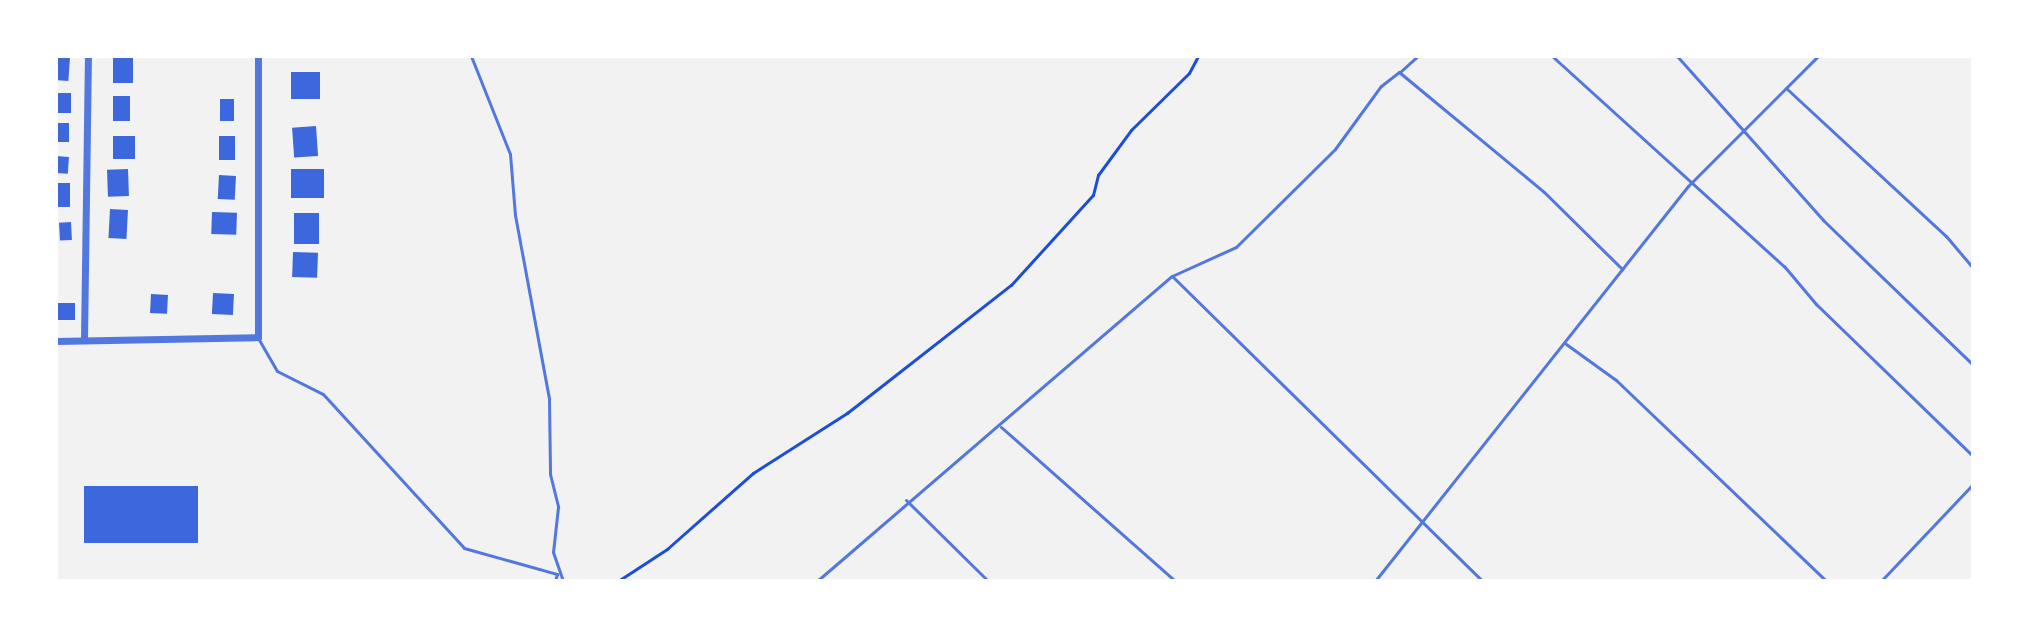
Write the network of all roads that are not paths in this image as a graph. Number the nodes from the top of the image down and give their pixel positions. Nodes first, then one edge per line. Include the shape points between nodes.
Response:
1 (88, 56) edge
2 (258, 56) edge
3 (471, 56) edge
4 (1418, 56) edge
5 (1552, 56) edge
6 (1677, 56) edge
7 (1818, 56) edge
8 (1399, 72) junction
9 (1786, 88) junction
10 (1744, 131) junction
11 (1692, 183) junction
12 (1973, 268) edge
13 (1623, 270) junction
14 (1172, 276) junction
15 (258, 337) junction
16 (84, 340) junction
17 (56, 341) edge
18 (1565, 344) junction
19 (1973, 365) edge
20 (1001, 427) junction
21 (1973, 456) edge
22 (1973, 484) edge
23 (906, 500) junction
24 (1424, 523) junction
25 (557, 574) junction
26 (555, 581) edge
27 (563, 581) edge
28 (817, 581) edge
29 (988, 581) edge
30 (1175, 581) edge
31 (1375, 581) edge
32 (1482, 581) edge
33 (1826, 581) edge
34 (1881, 581) edge

1 - 16 street
2 - 15 street
3 - 25 lane via 510,154 515,215 549,399
4 - 8 lane
5 - 11 lane
6 - 10 lane
7 - 9 lane
8 - 13 lane via 1544,192
8 - 14 lane via 1381,86 1335,149 1236,247
9 - 10 lane
9 - 12 lane via 1946,236
10 - 11 lane
10 - 19 lane via 1864,263
11 - 13 lane
11 - 21 lane via 1784,266 1816,304
13 - 18 lane
14 - 20 lane
14 - 24 lane
15 - 16 street
15 - 25 lane via 277,371 323,394 464,548
16 - 17 street
18 - 24 lane
18 - 33 lane via 1616,380
20 - 23 lane
20 - 30 lane
22 - 34 lane
23 - 28 lane
23 - 29 lane
24 - 31 lane
24 - 32 lane
25 - 26 lane
25 - 27 lane

